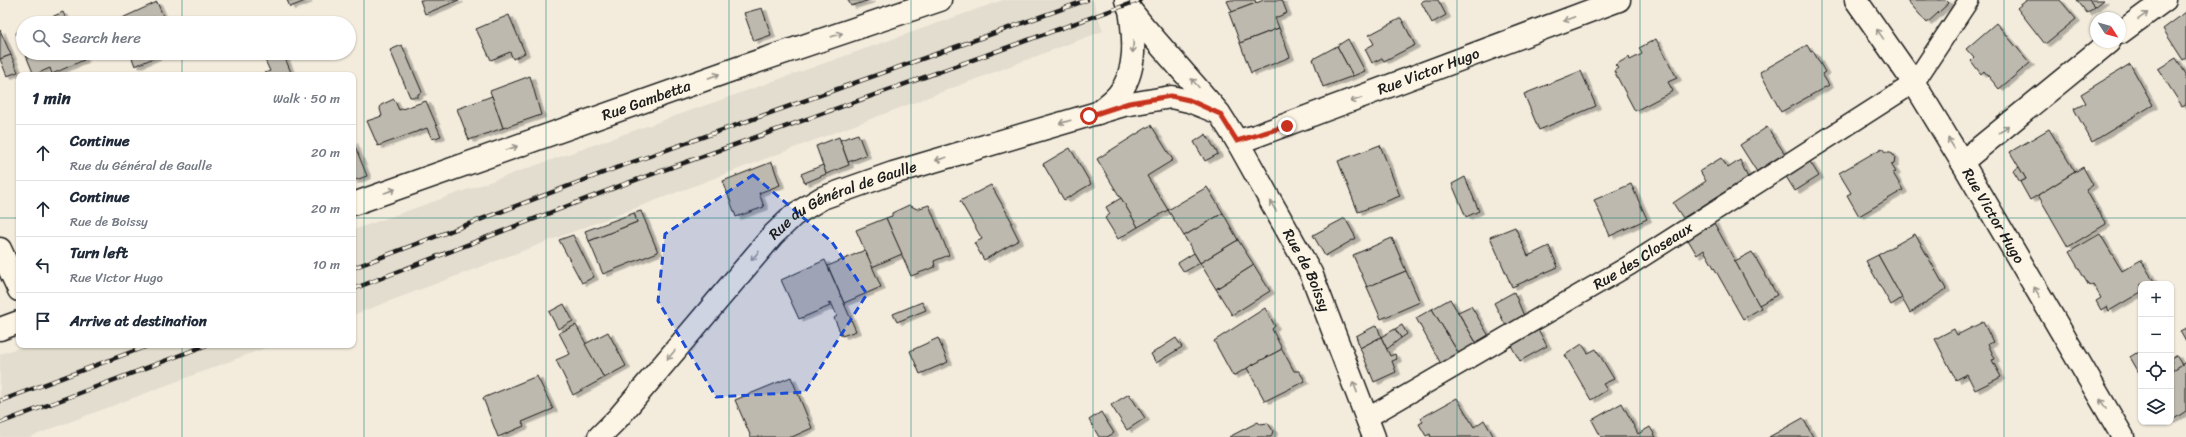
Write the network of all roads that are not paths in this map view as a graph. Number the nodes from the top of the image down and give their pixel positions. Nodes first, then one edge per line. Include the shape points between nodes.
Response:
1 (940, 0) edge
2 (1619, 0) edge
3 (1856, 0) edge
4 (1969, 0) edge
5 (2165, 0) edge
6 (1128, 4) edge
7 (2126, 29) edge
8 (2102, 48) edge
9 (1914, 83) junction
10 (1098, 113) junction
11 (1220, 114) junction
12 (1237, 141) junction
13 (1962, 162) junction
14 (356, 203) edge
15 (0, 249) edge
16 (16, 284) edge
17 (16, 323) edge
18 (0, 329) edge
19 (1370, 427) edge
20 (599, 437) edge
21 (2123, 437) edge

14 -> 1 street, Rue Gambetta via 735,69
2 -> 12 street, Rue Victor Hugo via 1287,126
9 -> 3 street, Rue Victor Hugo
4 - 9 lane
7 -> 5 street
6 -> 10 street, Rue de Boissy via 1134,38 1129,77 1118,95
11 -> 6 street, Rue de Boissy
13 -> 8 street
13 -> 9 street, Rue Victor Hugo
9 - 19 lane, Rue des Closeaux via 1630,265
10 - 11 street, Rue du Général de Gaulle via 1129,103 1171,96 1189,100
10 -> 20 street, Rue du Général de Gaulle via 893,173 822,198 794,215 772,235 618,418
11 - 12 street, Rue de Boissy
19 -> 12 street, Rue de Boissy via 1311,273
21 -> 13 street, Rue Victor Hugo
15 - 16 street
17 - 18 street

